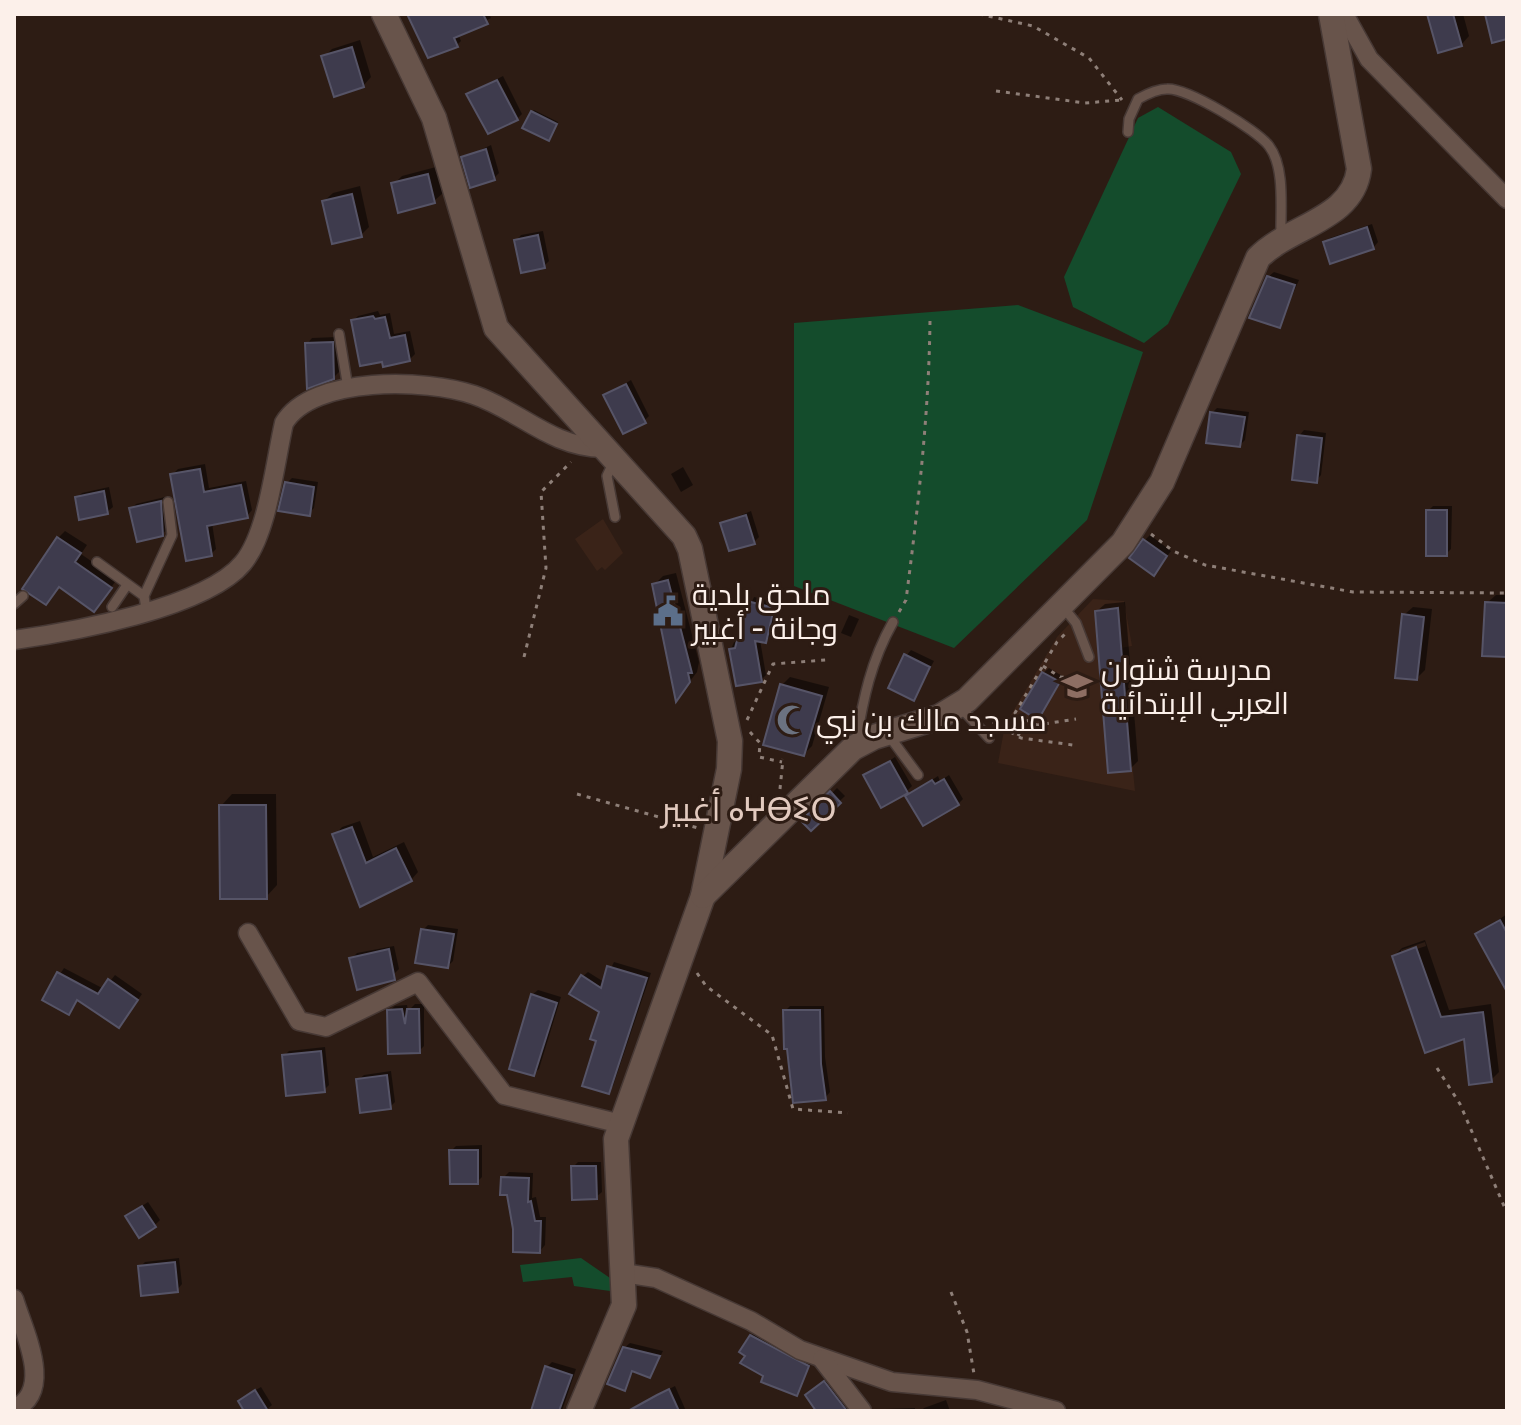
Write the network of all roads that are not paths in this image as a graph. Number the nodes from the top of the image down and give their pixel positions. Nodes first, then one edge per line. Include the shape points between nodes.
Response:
1 (384, 14) edge
2 (1331, 14) edge
3 (1344, 14) edge
4 (1128, 132) dead end
5 (1507, 199) edge
6 (1281, 239) junction
7 (339, 334) dead end
8 (348, 388) junction
9 (601, 452) junction
10 (168, 502) dead end
11 (615, 517) dead end
12 (97, 562) dead end
13 (127, 585) junction
14 (23, 596) dead end
15 (14, 604) edge
16 (145, 606) junction
17 (112, 607) dead end
18 (1070, 615) junction
19 (893, 622) road end
20 (15, 641) edge
21 (1089, 657) dead end
22 (960, 704) junction
23 (886, 733) junction
24 (989, 738) dead end
25 (855, 746) junction
26 (918, 775) dead end
27 (703, 896) junction
28 (248, 933) dead end
29 (621, 1124) junction
30 (623, 1273) junction
31 (14, 1299) edge
32 (820, 1357) junction
33 (14, 1409) edge
34 (579, 1411) edge
35 (862, 1411) edge
36 (1056, 1411) edge

1 - 9 street via 434,118 496,328
2 - 6 street via 1358,182 1344,205
3 - 5 street via 1369,59
4 - 6 lane via 1138,99 1169,88 1195,96 1269,146 1277,165
6 - 18 street via 1250,271 1162,482 1138,524
7 - 8 lane
8 - 9 street via 416,383 475,395
8 - 16 street via 301,404 284,423 262,520 243,564 214,584
9 - 11 lane
9 - 27 street via 684,536 690,549 730,741
10 - 16 lane via 172,535
12 - 13 lane
13 - 16 lane
13 - 17 lane
14 - 15 lane
16 - 20 street
18 - 21 lane
18 - 22 street
19 - 25 lane via 866,681
22 - 23 street via 939,717
22 - 24 lane
23 - 25 street
23 - 26 lane
25 - 27 street
27 - 29 street
28 - 29 street via 299,1021 326,1027 418,982 504,1095
29 - 30 street via 616,1139
30 - 32 street via 656,1278
30 - 34 street via 624,1305
31 - 33 street via 35,1367 34,1390
32 - 35 street
32 - 36 street via 892,1382 977,1390

